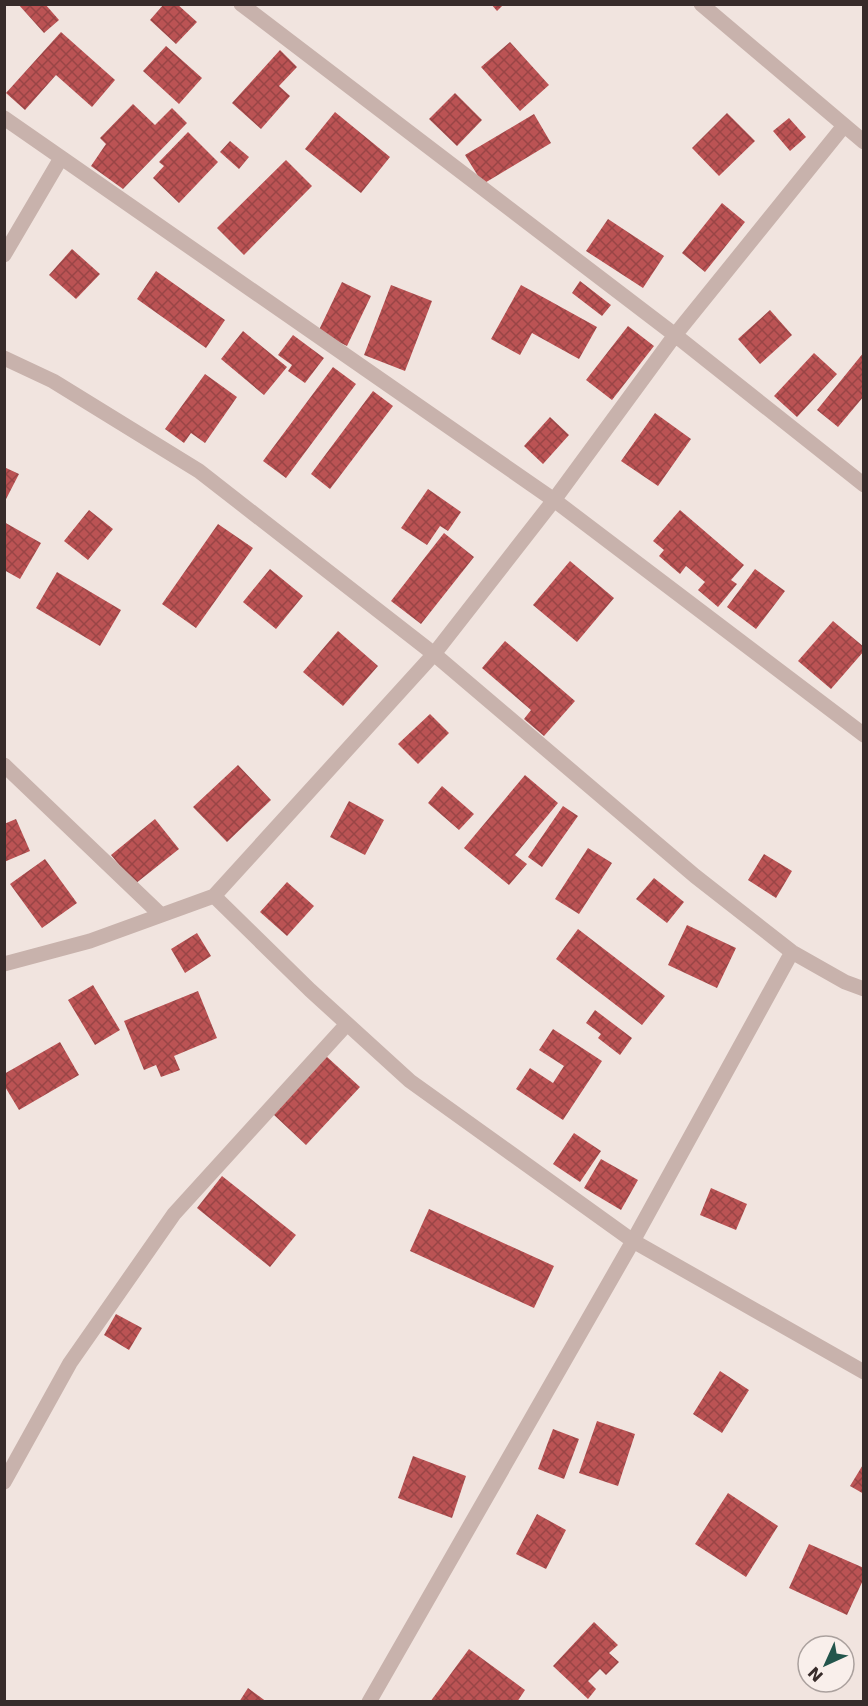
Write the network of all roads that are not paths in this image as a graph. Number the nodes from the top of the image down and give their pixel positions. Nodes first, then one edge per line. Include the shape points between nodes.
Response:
1 (242, 4) edge
2 (701, 4) edge
3 (4, 118) edge
4 (843, 127) junction
5 (864, 142) edge
6 (61, 158) junction
7 (4, 255) edge
8 (675, 335) junction
9 (4, 358) edge
10 (864, 484) edge
11 (554, 500) junction
12 (434, 654) junction
13 (864, 735) edge
14 (4, 765) edge
15 (214, 896) junction
16 (161, 915) junction
17 (792, 952) junction
18 (4, 964) edge
19 (864, 989) edge
20 (347, 1024) junction
21 (633, 1241) junction
22 (864, 1372) edge
23 (4, 1482) edge
24 (369, 1701) edge

1 - 8 street
2 - 4 street
3 - 6 street
4 - 5 street
4 - 8 street
6 - 7 street
6 - 11 street
8 - 10 street
8 - 11 street
9 - 12 street via 54,381 200,471
11 - 12 street
11 - 13 street
12 - 15 street
12 - 17 street via 695,876
14 - 16 street
15 - 16 street
15 - 20 street
16 - 18 street via 90,941
17 - 19 street
17 - 21 street
20 - 21 street via 410,1082
20 - 23 street via 174,1214 70,1363
21 - 22 street
21 - 24 street

